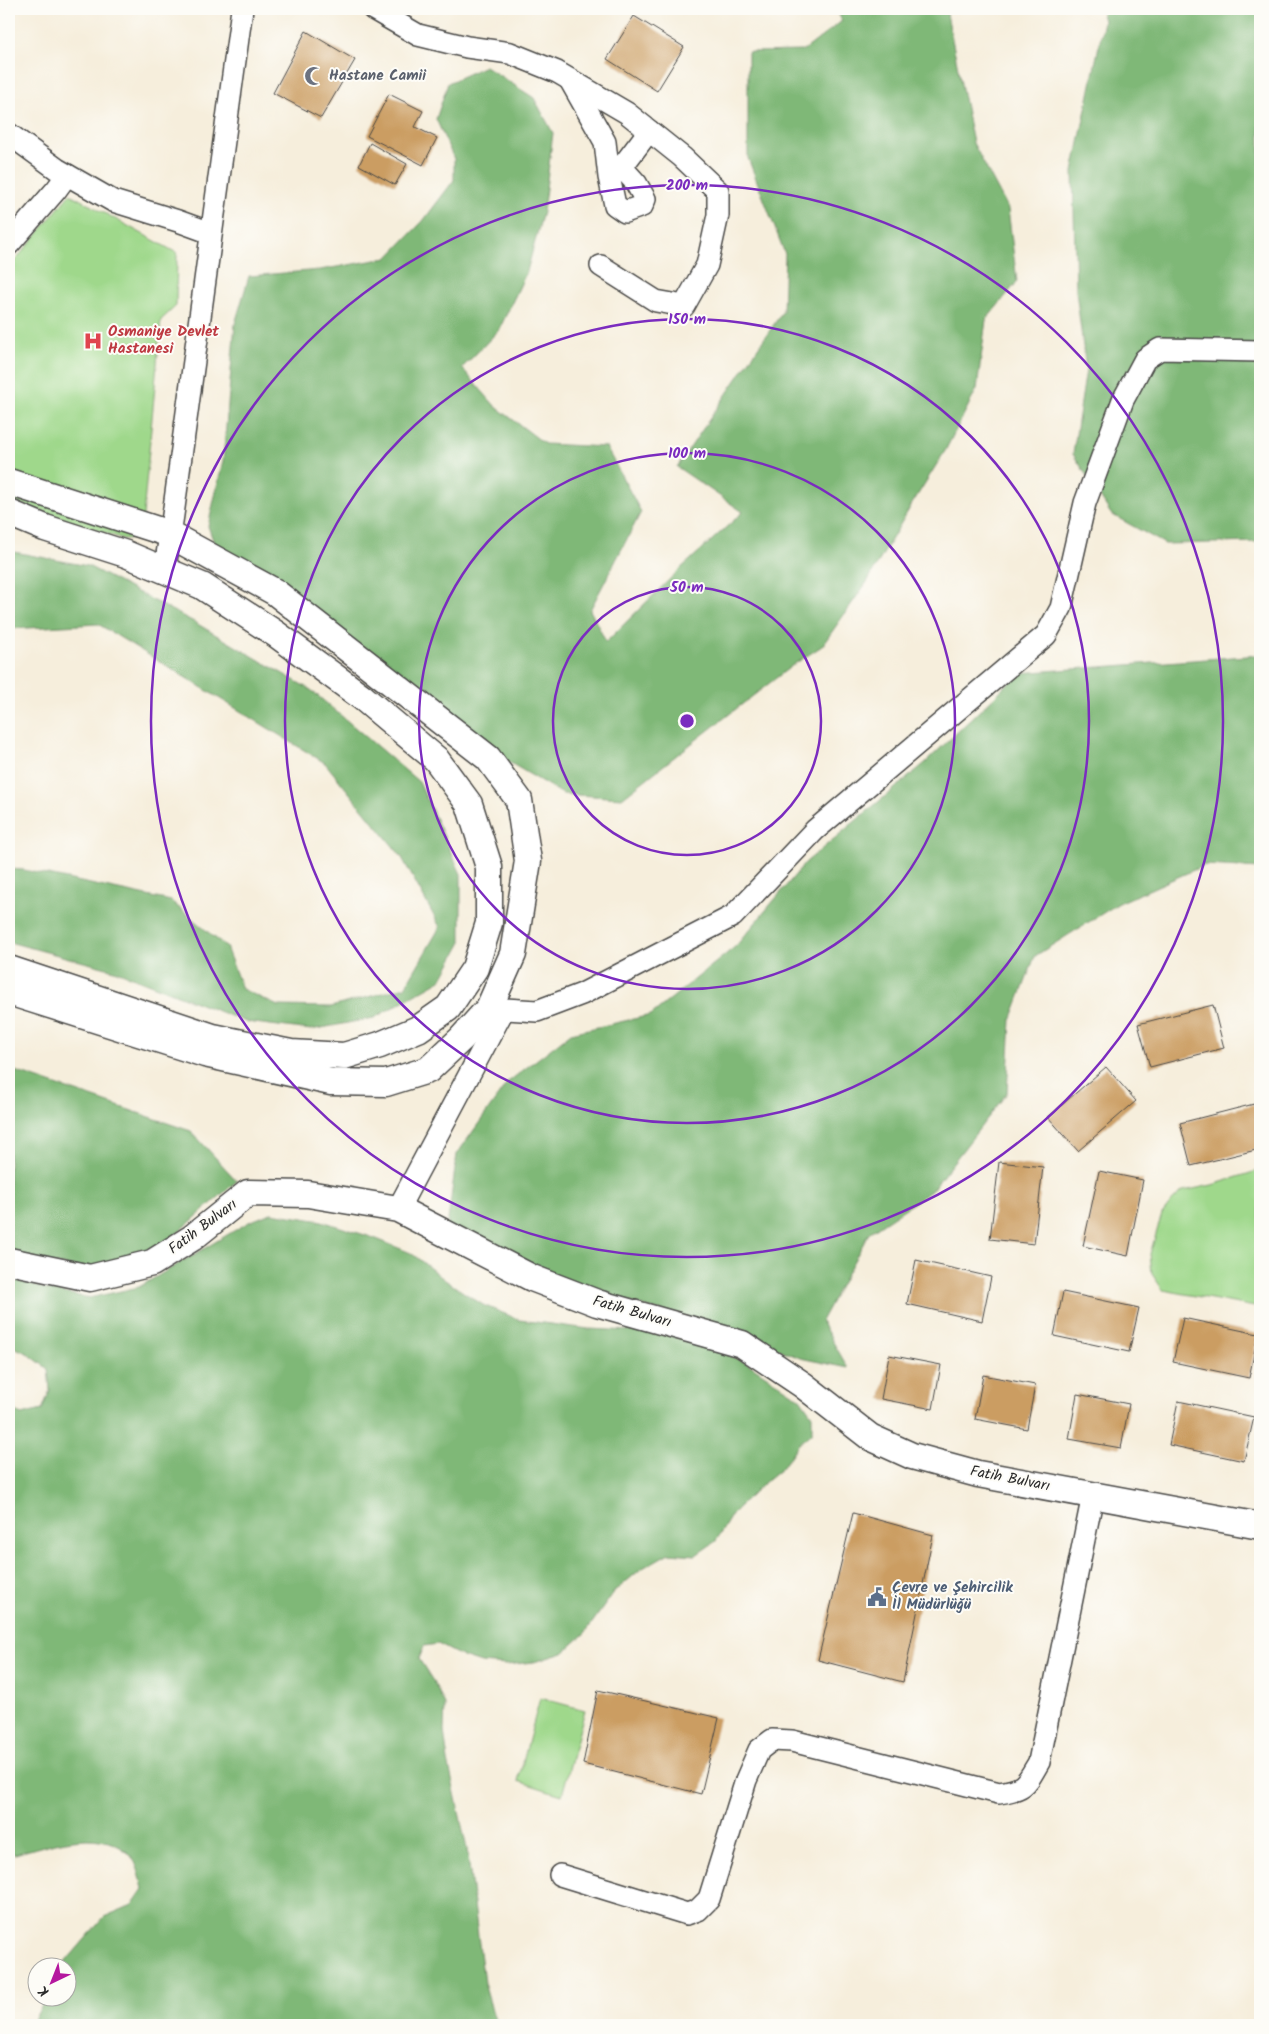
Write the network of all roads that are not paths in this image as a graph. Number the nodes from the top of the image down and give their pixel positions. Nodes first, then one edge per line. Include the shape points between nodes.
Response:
1 (242, 9) edge
2 (373, 9) edge
3 (570, 80) junction
4 (649, 131) junction
5 (9, 134) edge
6 (67, 175) junction
7 (211, 233) junction
8 (9, 244) edge
9 (601, 266) dead end
10 (1260, 351) edge
11 (9, 482) edge
12 (9, 513) edge
13 (170, 535) junction
14 (158, 568) junction
15 (9, 969) edge
16 (9, 992) edge
17 (497, 1008) junction
18 (398, 1209) junction
19 (9, 1261) edge
20 (1093, 1495) junction
21 (1260, 1526) edge
22 (560, 1875) dead end

1 - 7 street
2 - 3 street via 418,35 467,47 510,52
3 - 4 street via 627,113
3 - 4 street via 605,142 615,204 625,212 642,206 645,199 624,164
4 - 9 street via 718,191 718,216 707,265 684,306 656,301
5 - 6 street
6 - 7 street via 113,202
6 - 8 street
7 - 13 street
10 - 17 street via 1160,349 1145,359 1123,400 1085,503 1061,608 1046,635 815,830 734,916 582,994 538,1011
11 - 13 street
12 - 14 street
13 - 14 street via 165,568
13 - 17 street via 276,592 488,758 519,800 528,861 514,954
14 - 15 street via 202,586 276,634 362,697 436,759 469,804 489,867 489,923 475,968 448,1008 418,1029 380,1046 344,1056 291,1052 213,1037
16 - 17 street via 205,1054 332,1082 386,1084 428,1070
17 - 18 street
18 - 19 street, Fatih Bulvarı via 308,1194 248,1193 192,1238 152,1263 90,1278
18 - 20 street, Fatih Bulvarı via 532,1278 597,1303 742,1344 803,1385 870,1438 912,1456 978,1474
20 - 21 street, Fatih Bulvarı
20 - 22 street via 1039,1762 1028,1781 1018,1790 999,1793 792,1741 772,1740 759,1750 746,1780 709,1899 698,1910 687,1914

